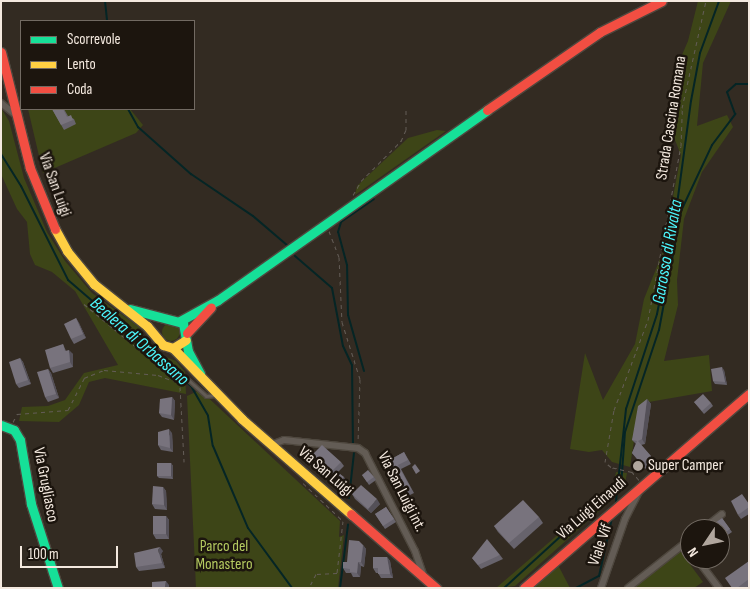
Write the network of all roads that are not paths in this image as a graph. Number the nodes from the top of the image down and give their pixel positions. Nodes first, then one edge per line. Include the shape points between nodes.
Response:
1 (662, 1) edge
2 (1, 52) edge
3 (1, 103) edge
4 (17, 116) junction
5 (218, 300) junction
6 (120, 305) junction
7 (166, 320) junction
8 (180, 320) junction
9 (157, 335) junction
10 (186, 336) junction
11 (173, 348) junction
12 (180, 381) road end
13 (207, 386) junction
14 (216, 394) junction
15 (749, 394) edge
16 (1, 425) edge
17 (271, 445) junction
18 (642, 485) junction
19 (622, 503) junction
20 (722, 514) dead end
21 (716, 519) edge
22 (623, 524) junction
23 (680, 547) edge
24 (705, 569) edge
25 (424, 578) junction
26 (58, 588) edge
27 (431, 588) edge
28 (436, 588) edge
29 (524, 588) edge
30 (601, 588) edge
31 (628, 588) edge
32 (719, 588) edge

1 - 5 street via 600,32 566,54
2 - 4 street, Via San Luigi
3 - 4 street
4 - 6 street, Via San Luigi via 30,168 58,236 84,274
5 - 8 street
5 - 10 street
6 - 7 street
6 - 9 street, Via San Luigi
7 - 8 street
7 - 9 street via 159,325
8 - 10 street
9 - 11 street via 163,345
10 - 11 street
10 - 13 street
11 - 13 street, Via San Luigi
12 - 14 lane via 185,377 206,396 212,398
13 - 14 street, Via San Luigi
14 - 17 street, Via San Luigi
15 - 18 street, Via Luigi Einaudi
16 - 26 street, Via Grugliasco via 14,430 24,455 38,531
17 - 25 street, Via San Luigi
17 - 25 street, Via San Luigi int. via 284,440 358,448 374,466 415,551
18 - 19 street, Via Luigi Einaudi
18 - 22 street, Viale Vif
19 - 22 street
19 - 29 street, Via Luigi Einaudi
20 - 21 street
22 - 30 street, Viale Vif
23 - 31 street
24 - 32 street
25 - 27 street, Via San Luigi
25 - 28 street, Via San Luigi

